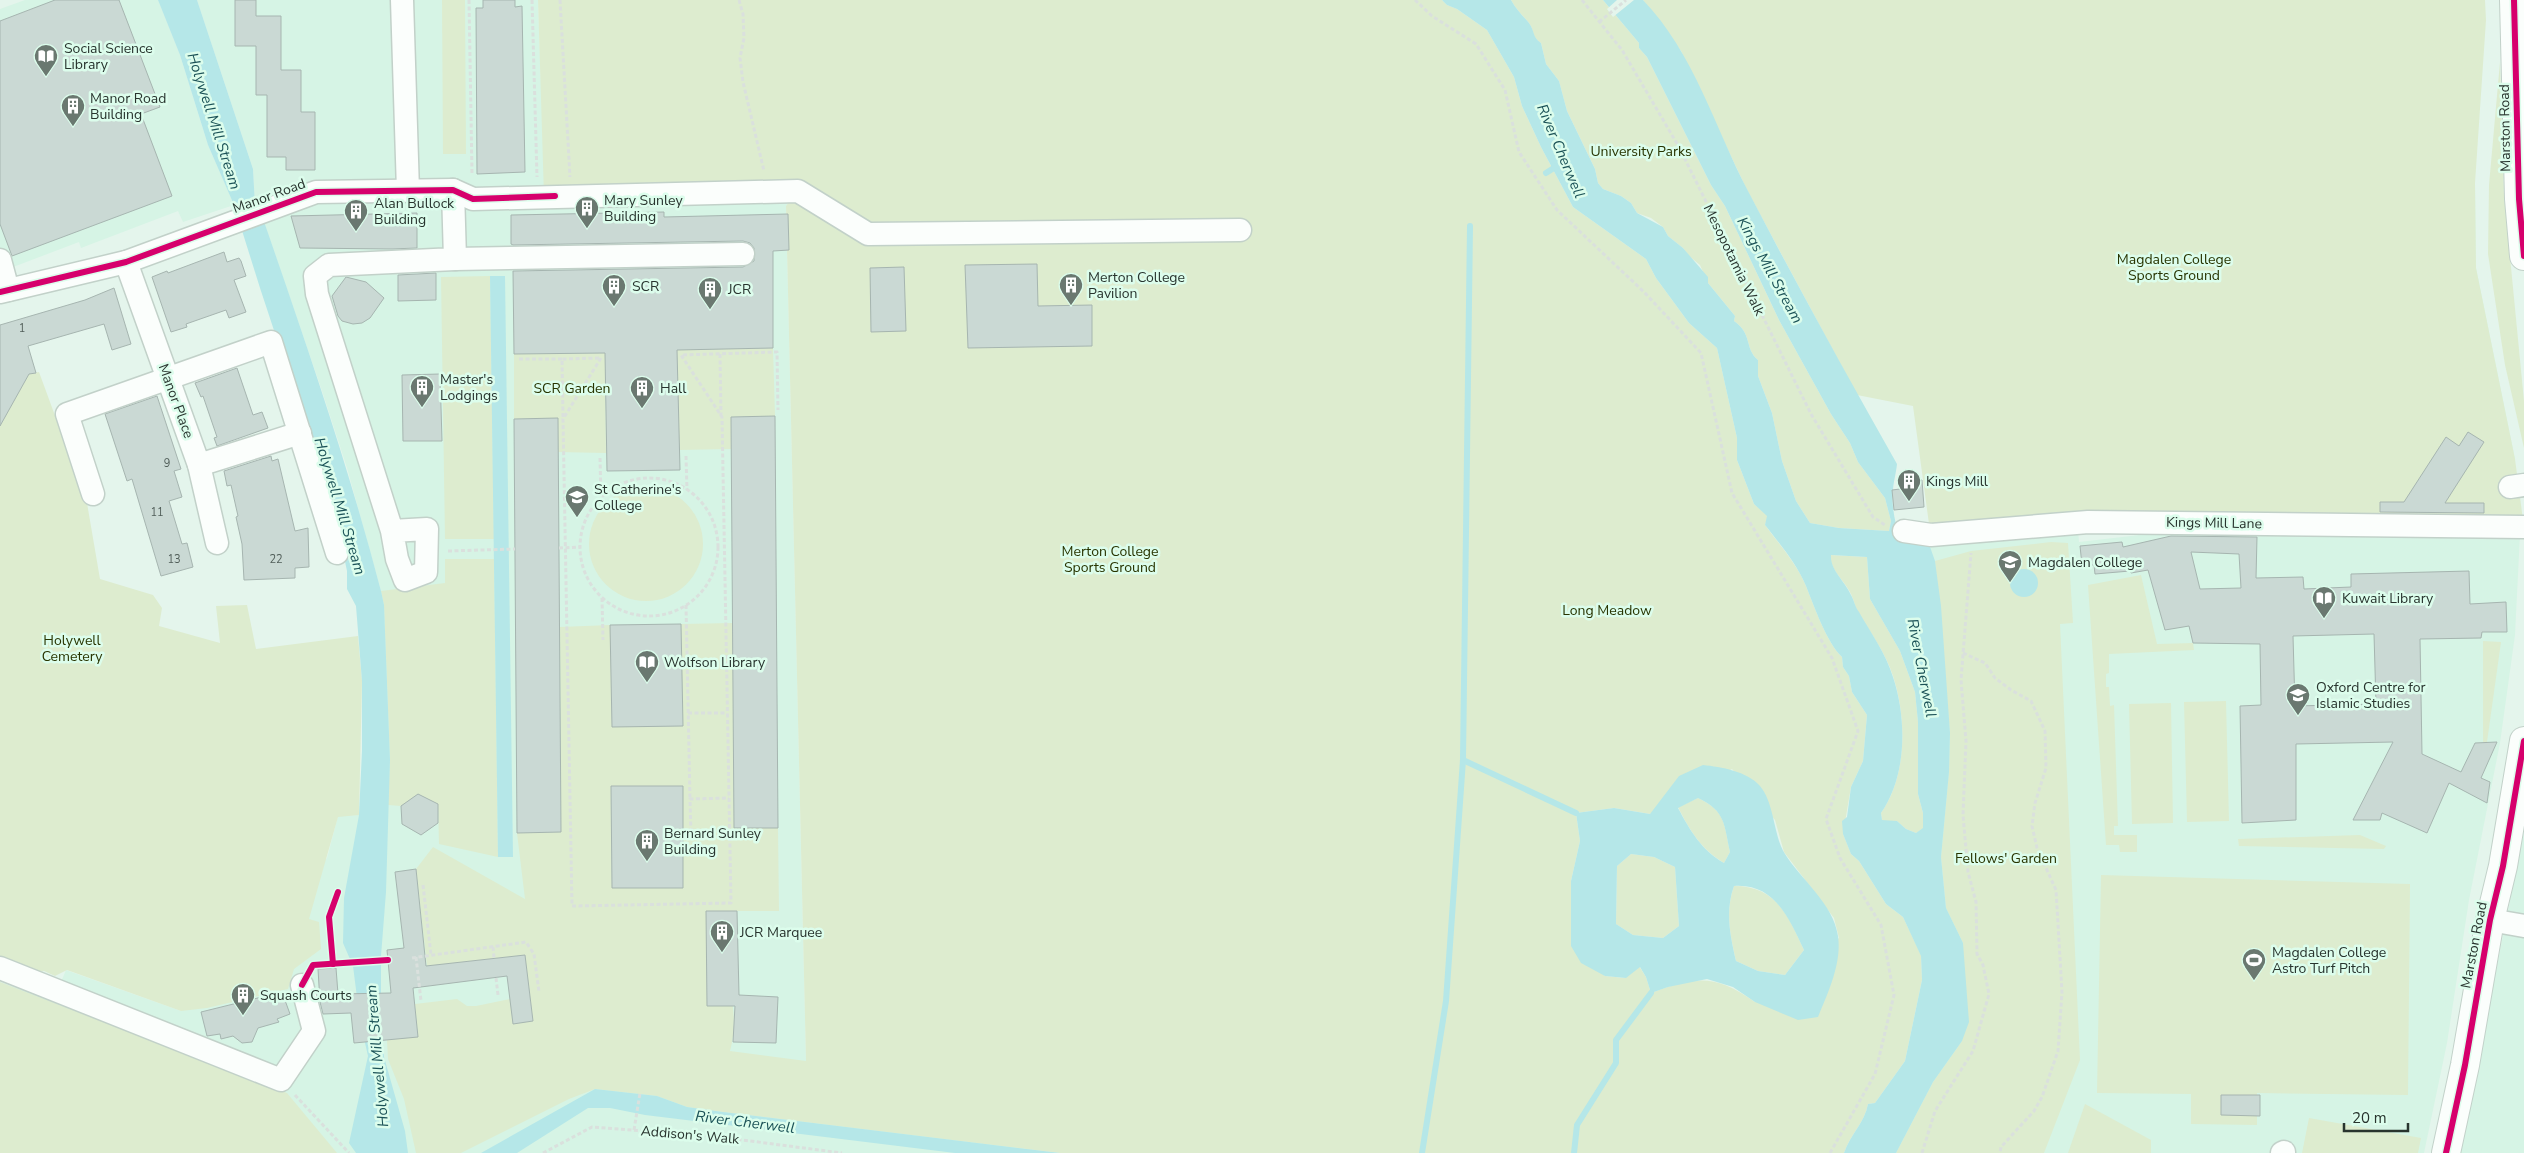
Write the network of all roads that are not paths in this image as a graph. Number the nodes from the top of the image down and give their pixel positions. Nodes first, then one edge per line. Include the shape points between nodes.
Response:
1 (402, 0) edge
2 (2514, 0) edge
3 (408, 191) junction
4 (463, 194) junction
5 (1240, 230) dead end
6 (743, 254) dead end
7 (2524, 256) edge
8 (455, 259) junction
9 (0, 260) edge
10 (126, 262) junction
11 (4, 291) edge
12 (167, 379) junction
13 (300, 433) junction
14 (199, 465) junction
15 (94, 494) dead end
16 (2524, 527) edge
17 (392, 531) junction
18 (1904, 531) dead end
19 (217, 543) dead end
20 (337, 552) dead end
21 (2524, 742) edge
22 (2490, 920) junction
23 (2524, 926) edge
24 (0, 968) edge
25 (302, 984) dead end
26 (2446, 1153) edge

1 - 3 street
2 - 7 main road, Marston Road via 2519,199
3 - 4 street, Manor Road
3 - 10 street, Manor Road via 316,192
4 - 5 street, Manor Road via 555,196 798,191 868,234
4 - 8 street
6 - 8 street
8 - 17 street via 329,265 315,276 317,294
9 - 11 street
10 - 11 street, Manor Road
10 - 12 street, Manor Place
12 - 13 street via 271,342
12 - 14 street, Manor Place
12 - 15 street via 67,414
13 - 14 street
13 - 20 street
14 - 19 street, Manor Place
16 - 18 street, Kings Mill Lane via 2088,522 1931,535
17 - 17 street via 397,558 406,580 426,572 427,529
21 - 22 main road, Marston Road via 2503,866
22 - 23 street
22 - 26 main road, Marston Road
24 - 25 street via 281,1080 314,1031

